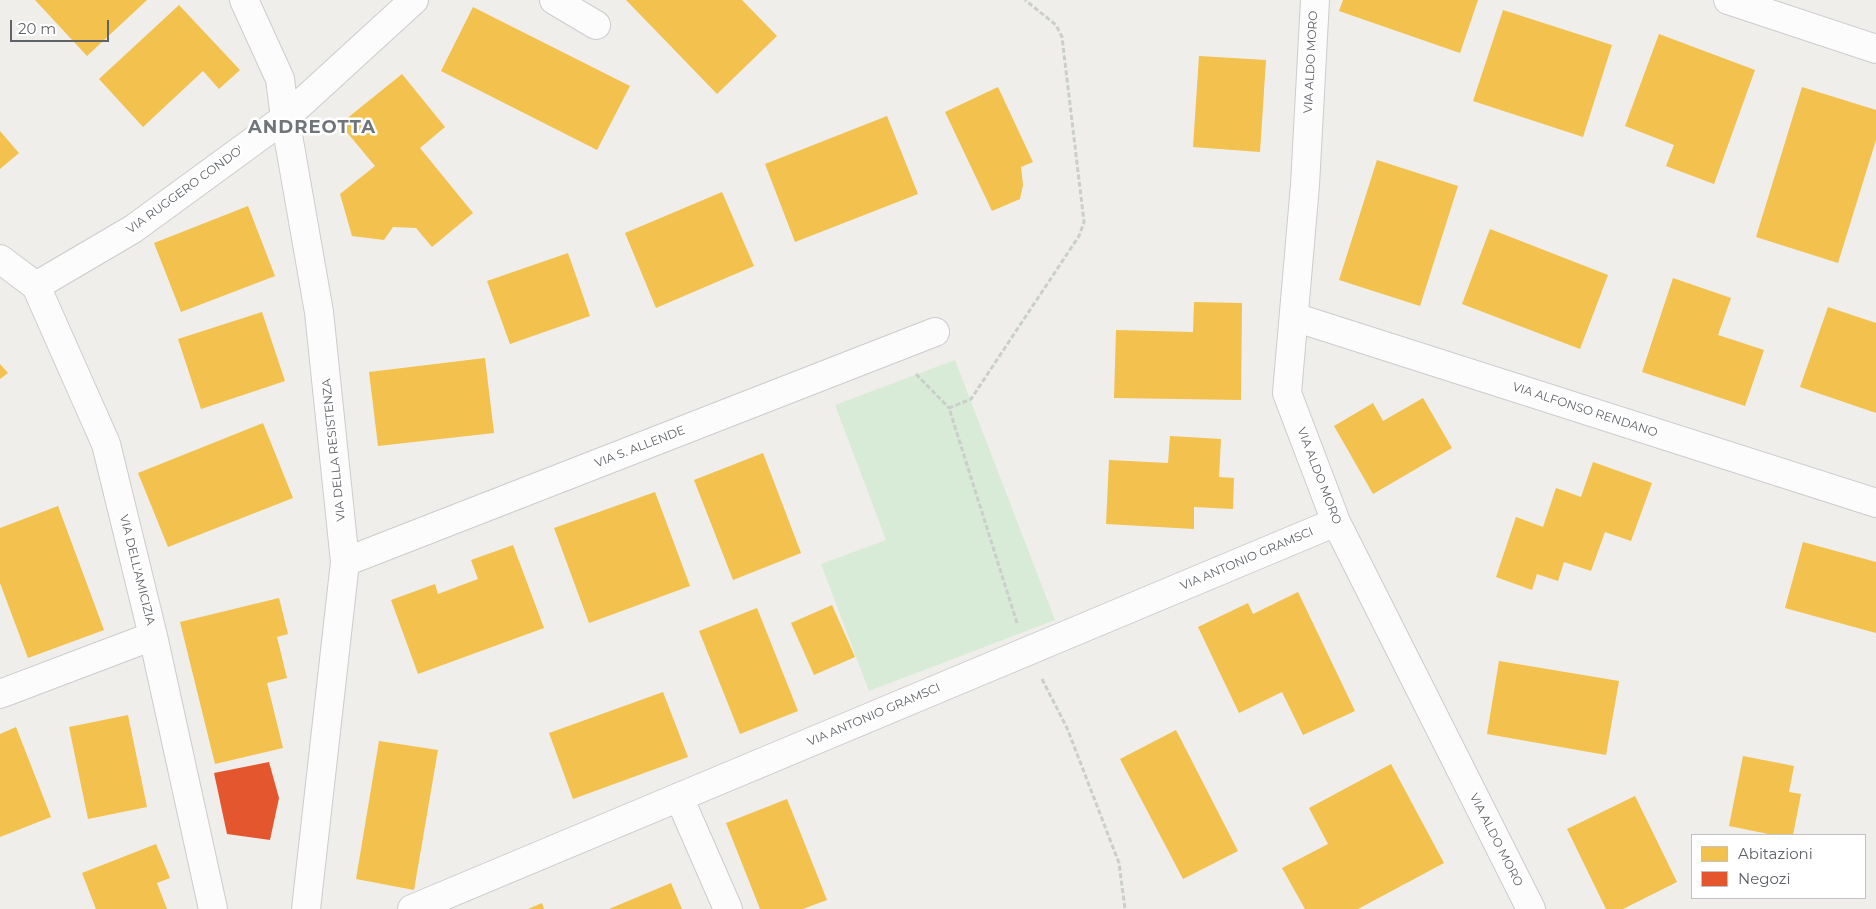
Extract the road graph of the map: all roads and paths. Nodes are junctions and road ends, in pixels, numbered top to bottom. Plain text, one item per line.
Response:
1 (244, 0) edge
2 (414, 0) edge
3 (554, 0) edge
4 (1025, 0) edge
5 (1315, 0) edge
6 (1728, 0) edge
7 (596, 25) dead end
8 (1876, 49) edge
9 (285, 118) junction
10 (0, 259) edge
11 (36, 286) junction
12 (1294, 317) junction
13 (935, 332) dead end
14 (916, 374) dead end
15 (949, 408) junction
16 (1876, 503) edge
17 (1336, 522) junction
18 (345, 562) junction
19 (153, 636) junction
20 (1029, 650) junction
21 (0, 694) edge
22 (678, 797) junction
23 (213, 909) edge
24 (306, 909) edge
25 (412, 909) edge
26 (728, 909) edge
27 (1125, 909) edge
28 (1531, 909) edge

1 - 9 street, VIA DELLA RESISTENZA
2 - 9 street, VIA RUGGERO CONDO'
3 - 7 street
4 - 15 path
5 - 12 street, VIA ALDO MORO
6 - 8 street
9 - 11 street, VIA RUGGERO CONDO'
9 - 18 street, VIA DELLA RESISTENZA
10 - 11 street, VIA DELL'AMICIZIA
11 - 19 street, VIA DELL'AMICIZIA
12 - 16 street, VIA ALFONSO RENDANO
12 - 17 street, VIA ALDO MORO
13 - 18 street, VIA S. ALLENDE
14 - 15 path
15 - 20 path
17 - 20 street, VIA ANTONIO GRAMSCI
17 - 28 street, VIA ALDO MORO
18 - 24 street, VIA DELLA RESISTENZA
19 - 21 street
19 - 23 street, VIA DELL'AMICIZIA
20 - 22 street, VIA ANTONIO GRAMSCI
20 - 27 path
22 - 25 street, VIA ANTONIO GRAMSCI
22 - 26 street

